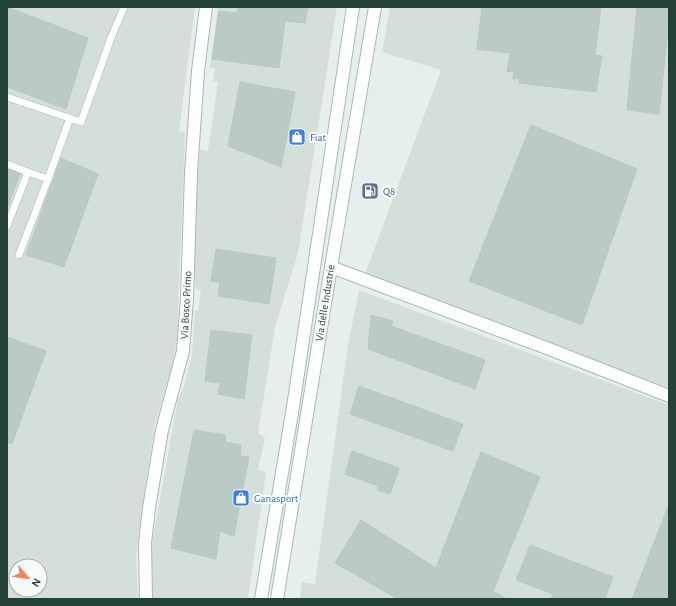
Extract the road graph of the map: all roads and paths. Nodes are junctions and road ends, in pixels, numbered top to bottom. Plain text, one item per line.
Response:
1 (124, 7) edge
2 (206, 7) edge
3 (353, 7) edge
4 (375, 7) edge
5 (7, 97) edge
6 (70, 118) junction
7 (7, 164) edge
8 (28, 172) junction
9 (48, 179) junction
10 (7, 226) edge
11 (19, 255) dead end
12 (331, 267) junction
13 (669, 396) edge
14 (146, 599) edge
15 (261, 599) edge
16 (277, 599) edge

1 - 6 lane
2 - 14 street, Via Bosco Primo
3 - 15 street, Via delle Industrie
4 - 12 street, Via delle Industrie
5 - 6 lane
6 - 9 lane
7 - 8 lane
8 - 9 lane
8 - 10 lane
9 - 11 lane
12 - 13 street
12 - 16 street, Via delle Industrie

